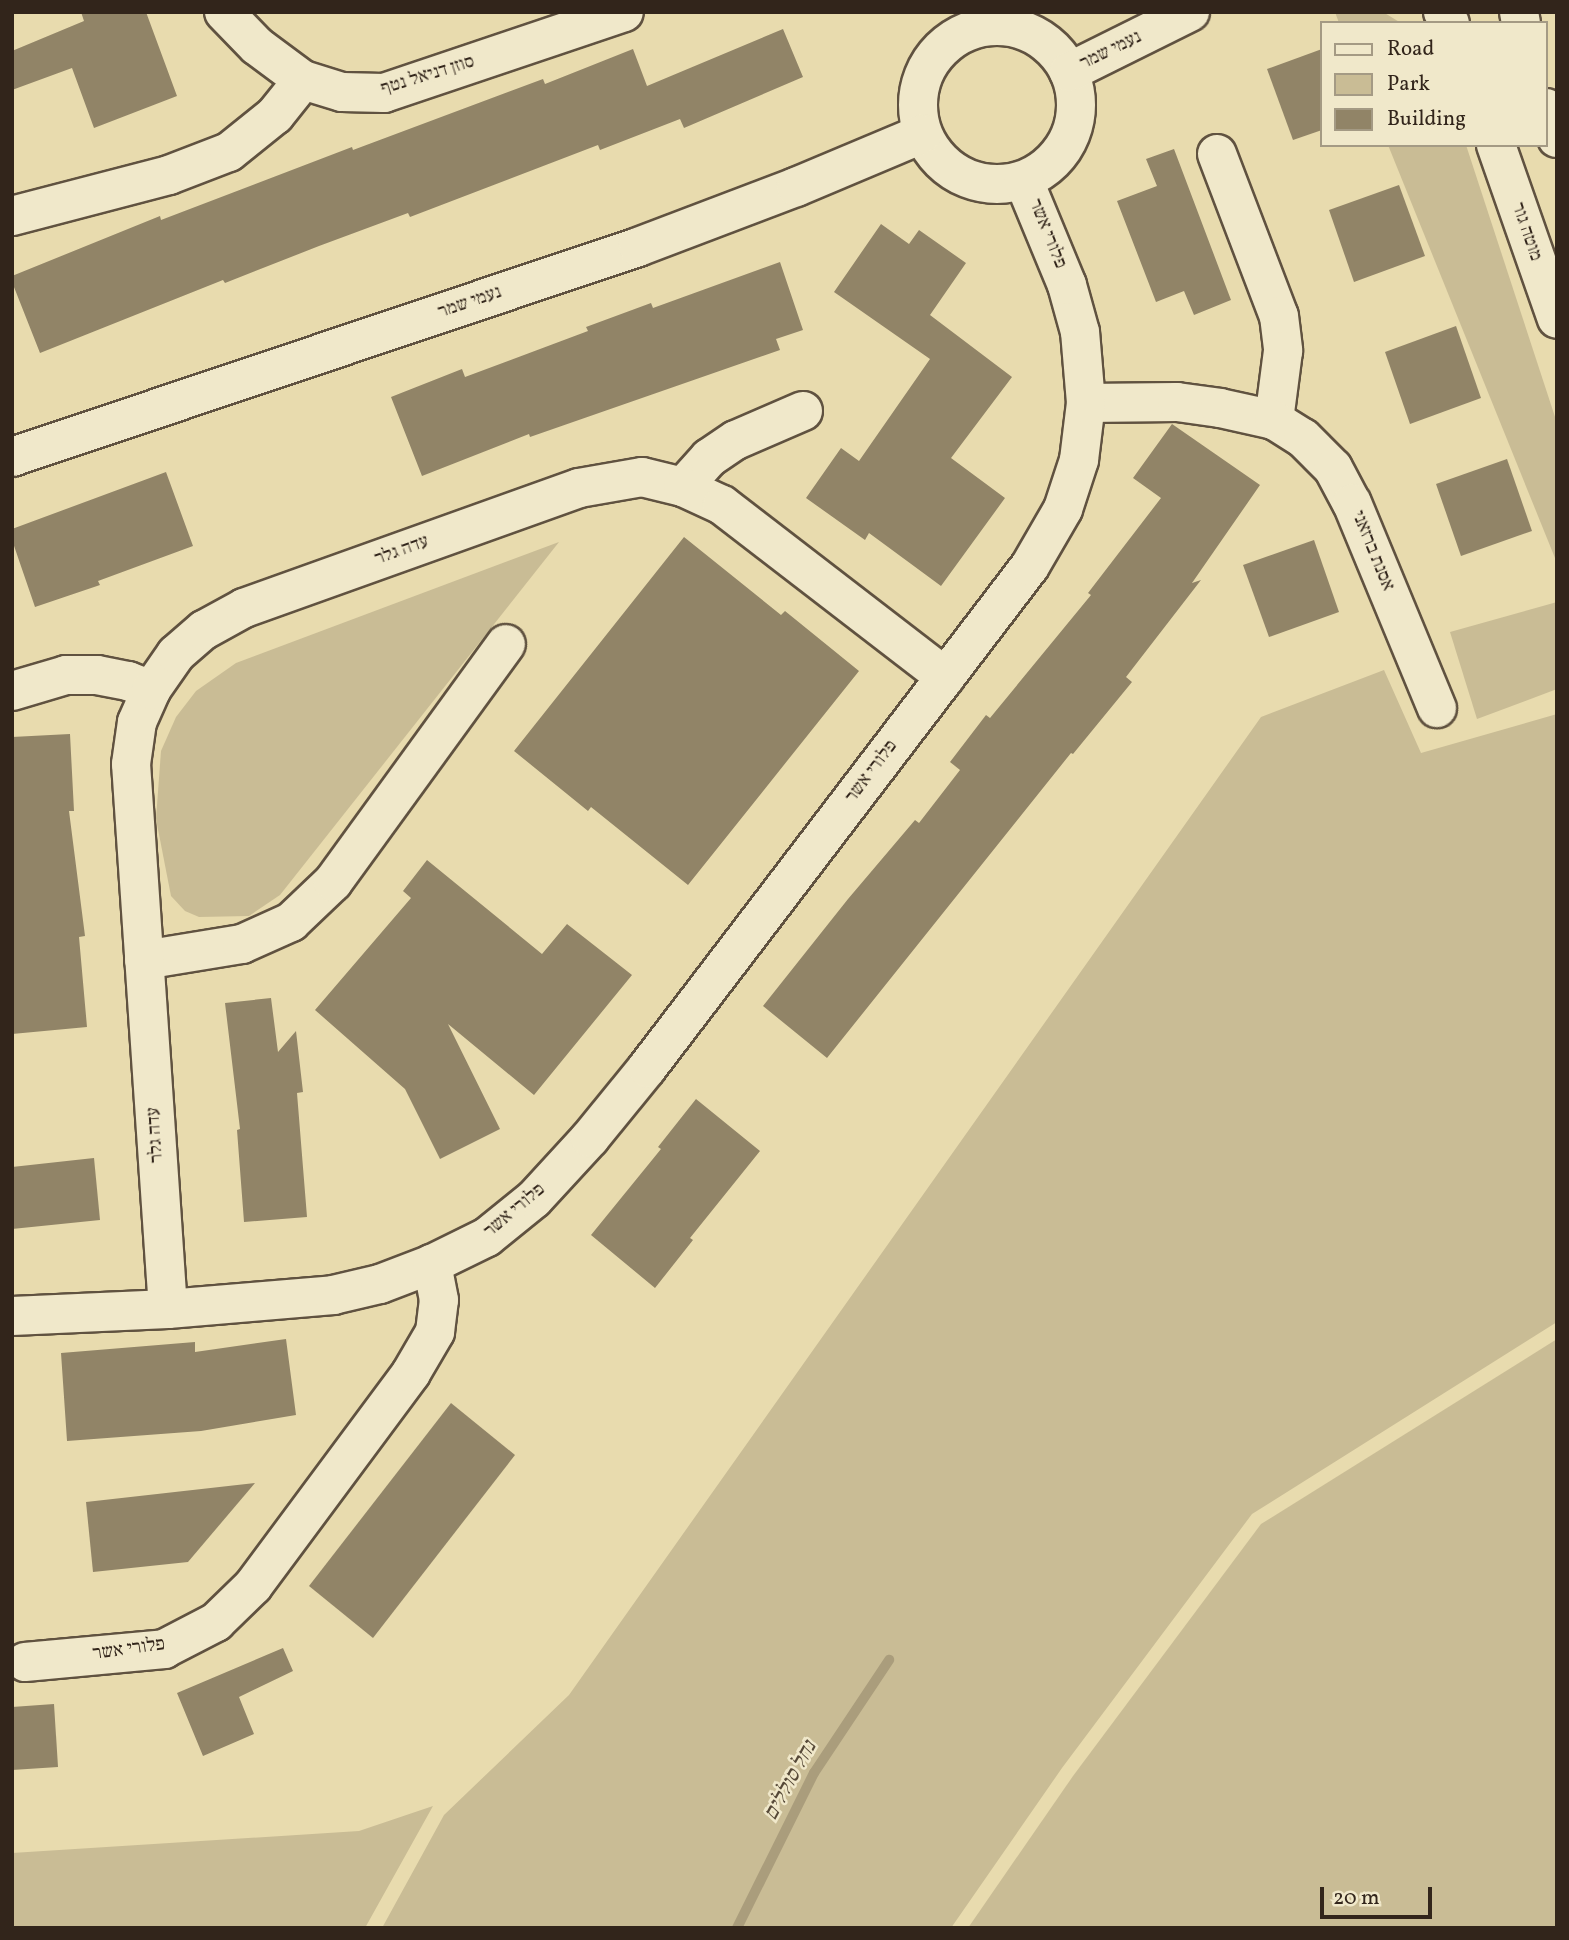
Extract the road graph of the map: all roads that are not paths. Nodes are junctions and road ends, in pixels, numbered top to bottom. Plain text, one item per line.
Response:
1 (224, 12) edge
2 (624, 12) edge
3 (1190, 12) edge
4 (965, 22) edge
5 (1069, 72) junction
6 (303, 80) junction
7 (1548, 113) edge
8 (922, 134) junction
9 (1557, 138) edge
10 (1497, 147) edge
11 (1217, 154) dead end
12 (1024, 181) junction
13 (12, 216) edge
14 (1557, 319) edge
15 (1086, 403) junction
16 (803, 411) dead end
17 (1274, 419) junction
18 (12, 457) edge
19 (683, 487) junction
20 (506, 644) dead end
21 (945, 677) junction
22 (151, 690) junction
23 (12, 691) edge
24 (1437, 708) dead end
25 (144, 960) junction
26 (432, 1264) junction
27 (168, 1309) junction
28 (12, 1316) edge
29 (25, 1662) dead end

1 - 6 street, סוזן דניאל נטף
2 - 6 street, סוזן דניאל נטף
3 - 5 street, נעמי שמר
4 - 5 street
4 - 8 street
5 - 12 street
6 - 13 street
7 - 9 street
8 - 12 street
8 - 18 street, נעמי שמר
10 - 14 street, מוטה גור
11 - 17 street
12 - 15 street, פלורי אשר
15 - 17 street, אסנת ברזאני
15 - 21 street, פלורי אשר
16 - 19 street
17 - 24 street, אסנת ברזאני
19 - 21 street, עדה גלר
19 - 22 street, עדה גלר
20 - 25 street
21 - 26 street, פלורי אשר
22 - 23 street
22 - 25 street, עדה גלר
25 - 27 street, עדה גלר
26 - 27 street, פלורי אשר
26 - 29 street, פלורי אשר
27 - 28 street, פלורי אשר

